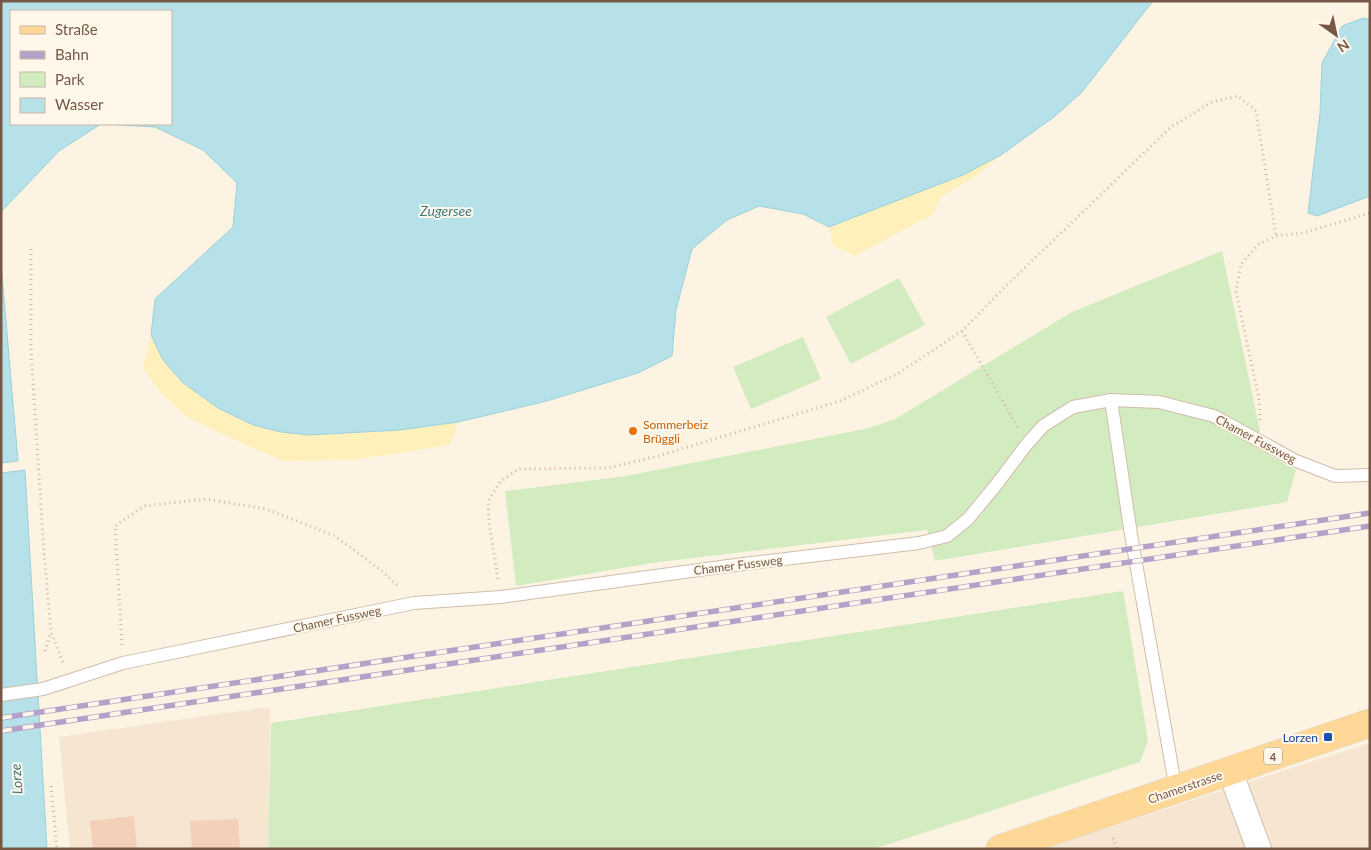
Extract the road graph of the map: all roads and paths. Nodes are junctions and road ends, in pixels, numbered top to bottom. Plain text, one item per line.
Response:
1 (1370, 213) edge
2 (1276, 236) junction
3 (31, 249) dead end
4 (962, 331) junction
5 (1111, 400) junction
6 (1258, 440) junction
7 (1027, 444) junction
8 (1370, 475) edge
9 (501, 597) junction
10 (414, 603) junction
11 (51, 632) junction
12 (45, 651) dead end
13 (123, 663) junction
14 (69, 681) junction
15 (1, 695) edge
16 (1370, 723) edge
17 (1230, 771) junction
18 (51, 786) dead end
19 (1176, 790) junction
20 (57, 849) edge
21 (1000, 849) edge
22 (1259, 849) edge

1 - 2 path
2 - 4 path
2 - 6 path
3 - 11 path
4 - 7 path
4 - 9 path
5 - 6 lane, Chamer Fussweg
5 - 7 lane, Chamer Fussweg
5 - 19 lane
6 - 8 lane, Chamer Fussweg
7 - 9 lane, Chamer Fussweg
9 - 10 lane, Chamer Fussweg
10 - 13 lane, Chamer Fussweg
10 - 13 path
11 - 12 path
11 - 14 path
13 - 14 lane, Chamer Fussweg
14 - 15 lane, Chamer Fussweg
16 - 17 main road, Chamerstrasse / 4
17 - 19 main road, Chamerstrasse / 4
17 - 22 street
18 - 20 path
19 - 21 main road, Chamerstrasse / 4

